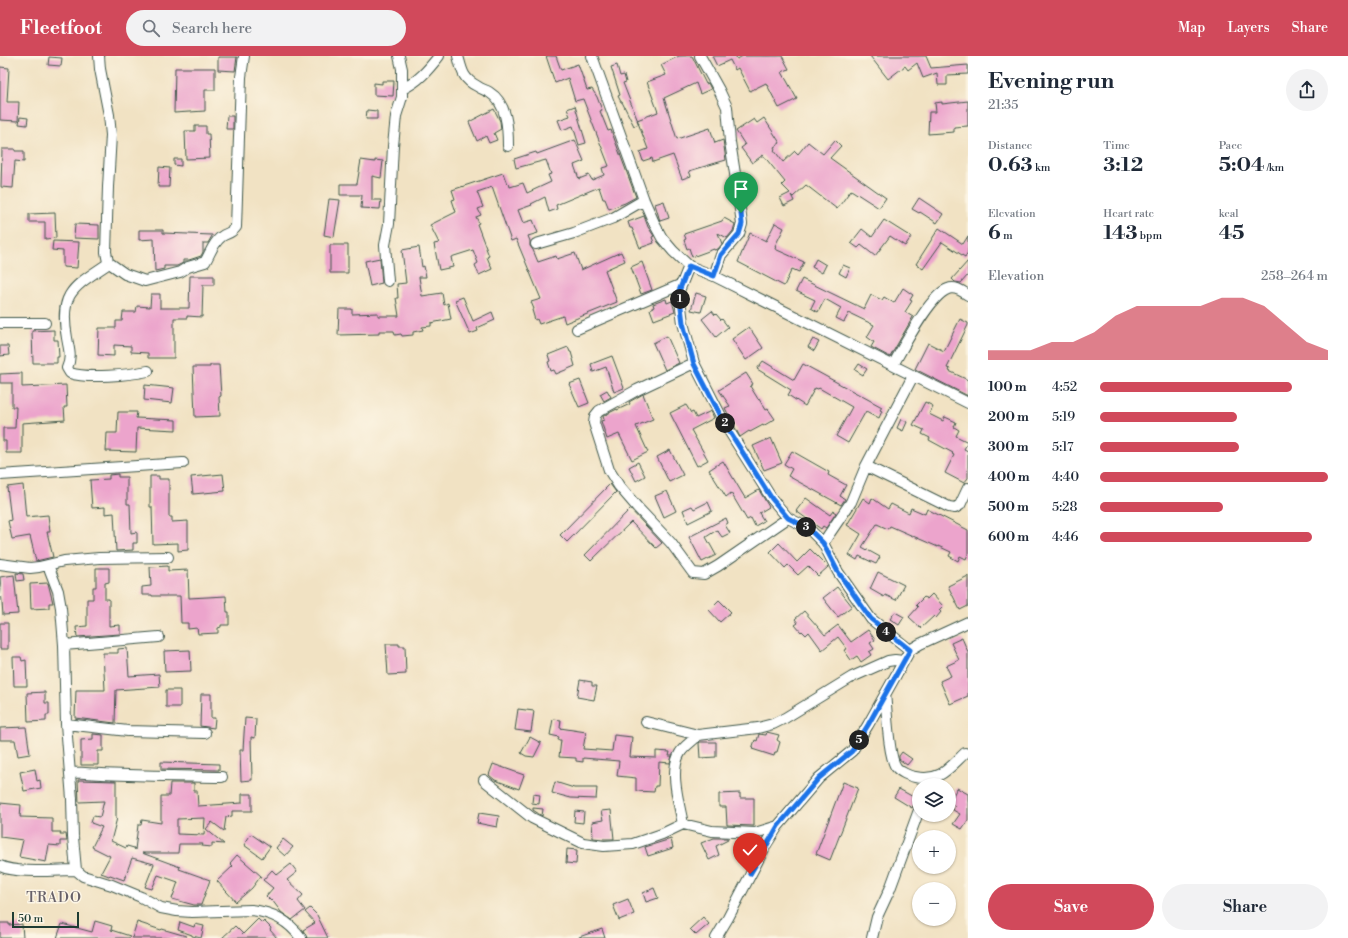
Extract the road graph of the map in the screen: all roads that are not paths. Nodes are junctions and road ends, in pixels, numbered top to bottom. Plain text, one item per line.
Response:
1 (99, 56) edge
2 (244, 56) edge
3 (399, 56) edge
4 (439, 56) edge
5 (458, 56) edge
6 (592, 56) edge
7 (700, 56) edge
8 (402, 89) junction
9 (508, 146) dead end
10 (644, 200) junction
11 (536, 244) dead end
12 (108, 262) junction
13 (689, 266) junction
14 (714, 276) junction
15 (388, 281) dead end
16 (682, 284) junction
17 (968, 295) edge
18 (0, 323) edge
19 (45, 323) dead end
20 (577, 329) dead end
21 (694, 364) junction
22 (893, 365) junction
23 (148, 371) dead end
24 (913, 376) junction
25 (968, 403) edge
26 (183, 463) dead end
27 (866, 466) junction
28 (0, 475) edge
29 (968, 488) edge
30 (788, 518) junction
31 (823, 543) junction
32 (168, 557) dead end
33 (0, 564) edge
34 (48, 565) junction
35 (968, 622) edge
36 (159, 637) dead end
37 (64, 645) junction
38 (910, 650) junction
39 (904, 661) junction
40 (885, 694) junction
41 (646, 722) dead end
42 (66, 724) junction
43 (205, 733) dead end
44 (698, 736) junction
45 (964, 753) dead end
46 (70, 772) junction
47 (222, 777) dead end
48 (919, 778) edge
49 (938, 778) edge
50 (484, 780) dead end
51 (915, 822) edge
52 (683, 824) junction
53 (778, 826) junction
54 (0, 866) edge
55 (76, 870) junction
56 (301, 938) edge
57 (716, 938) edge
58 (872, 938) edge

1 - 12 street
2 - 12 street
3 - 8 street
4 - 8 street
5 - 9 street
6 - 10 street
7 - 14 street
8 - 15 street
10 - 11 street
10 - 13 street
12 - 23 street
13 - 14 street
13 - 16 street
14 - 22 street
16 - 20 street
16 - 21 street
17 - 22 street
18 - 19 street
21 - 30 street
21 - 30 street
22 - 24 street
24 - 25 street
24 - 27 street
26 - 28 street
27 - 29 street
27 - 31 street
30 - 31 street
31 - 38 street
32 - 34 street
33 - 34 street
34 - 37 street
35 - 38 street
36 - 37 street
37 - 42 street
38 - 39 street
39 - 40 street
39 - 44 street
40 - 48 street
40 - 53 street
41 - 44 street
42 - 43 street
42 - 46 street
44 - 52 street
45 - 49 street
46 - 47 street
46 - 55 street
50 - 52 street
51 - 58 street
52 - 53 street
53 - 57 street
54 - 55 street
55 - 56 street

